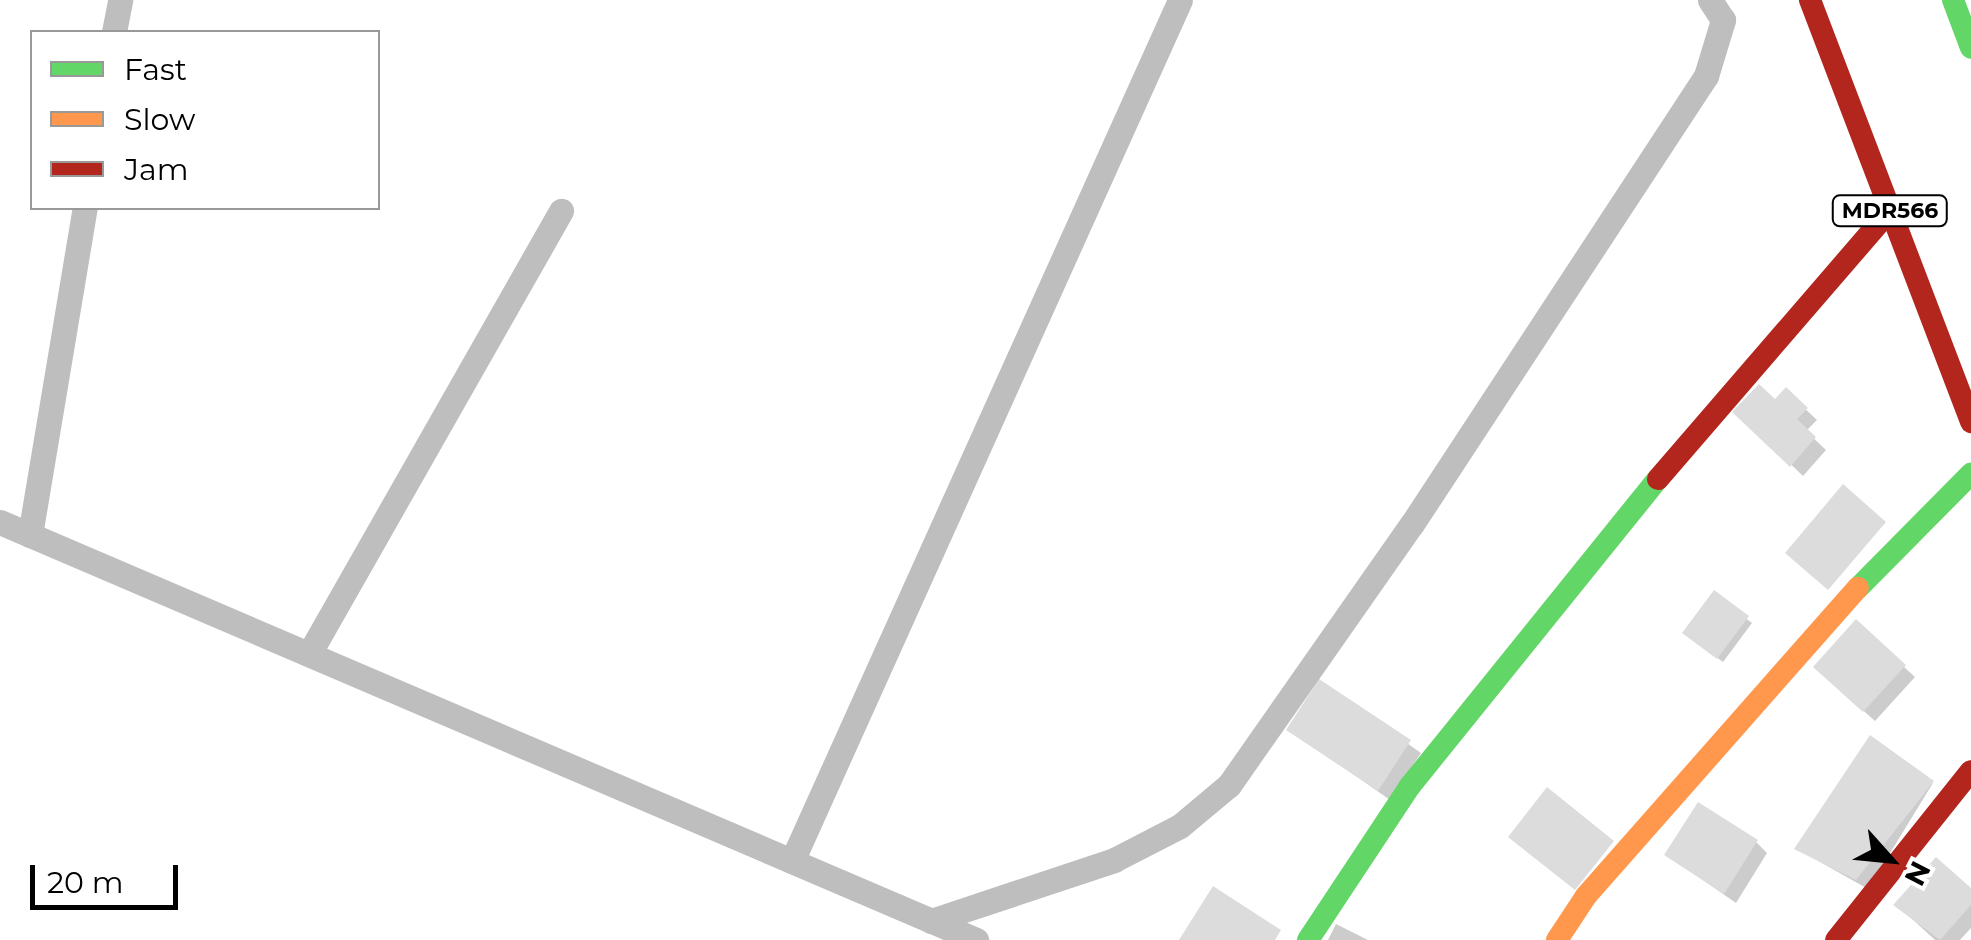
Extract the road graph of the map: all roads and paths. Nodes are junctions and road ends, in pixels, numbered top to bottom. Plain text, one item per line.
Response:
1 (120, 0) edge
2 (1180, 0) edge
3 (1710, 0) edge
4 (1810, 0) edge
5 (1953, 0) edge
6 (114, 30) edge
7 (1971, 48) edge
8 (85, 210) edge
9 (1890, 210) junction
10 (561, 211) dead end
11 (1971, 422) edge
12 (1971, 474) edge
13 (0, 522) edge
14 (30, 535) junction
15 (309, 654) junction
16 (1971, 771) edge
17 (792, 861) junction
18 (931, 920) junction
19 (976, 940) edge
20 (1308, 940) edge
21 (1557, 940) edge
22 (1836, 940) edge

1 - 6 lane
2 - 17 lane
3 - 18 lane
4 - 9 street, MDR566
5 - 7 street
8 - 14 lane
9 - 11 street, MDR566
9 - 20 street
10 - 15 lane
12 - 21 street
13 - 14 lane
14 - 15 lane
15 - 17 lane
16 - 22 street
17 - 18 lane
18 - 19 lane

